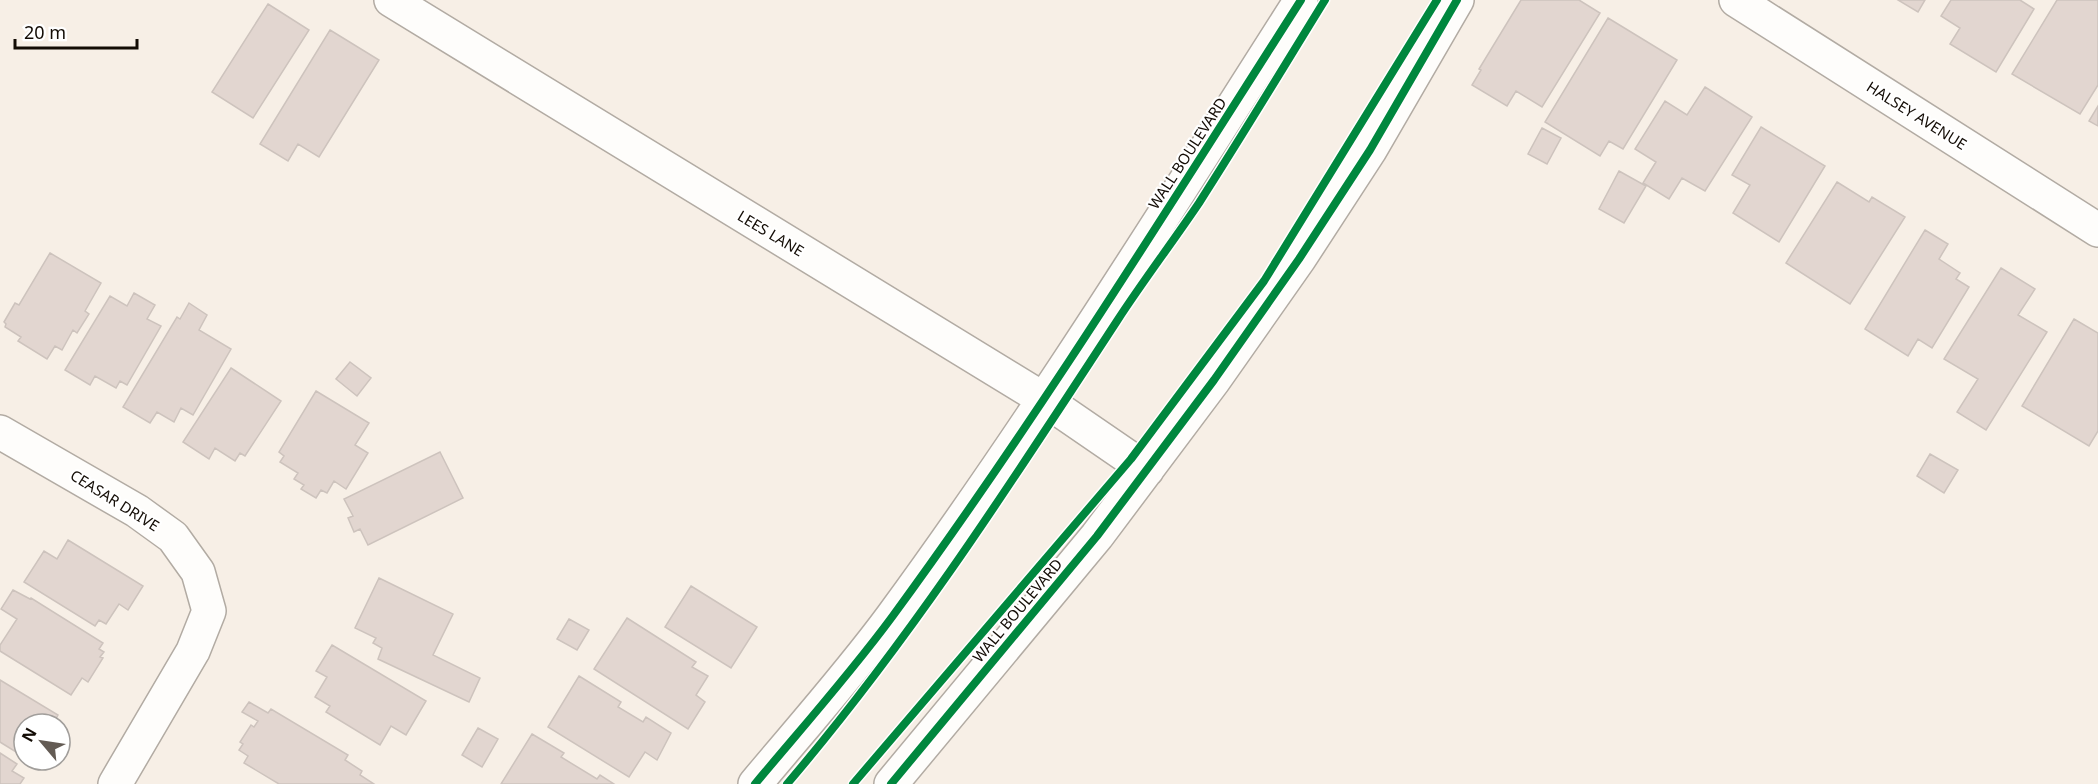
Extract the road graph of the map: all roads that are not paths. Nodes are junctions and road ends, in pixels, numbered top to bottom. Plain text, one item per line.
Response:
1 (391, 0) edge
2 (1301, 0) edge
3 (1457, 0) edge
4 (1736, 0) edge
5 (2098, 230) edge
6 (1045, 400) junction
7 (0, 432) edge
8 (1147, 471) junction
9 (906, 779) edge
10 (115, 784) edge
11 (755, 784) edge

1 - 6 street, LEES LANE
2 - 6 street, WALL BOULEVARD
3 - 8 street, WALL BOULEVARD
4 - 5 street, HALSEY AVENUE
6 - 8 street, LEES LANE
6 - 11 street, WALL BOULEVARD
7 - 10 street, CEASAR DRIVE
8 - 9 street, WALL BOULEVARD

